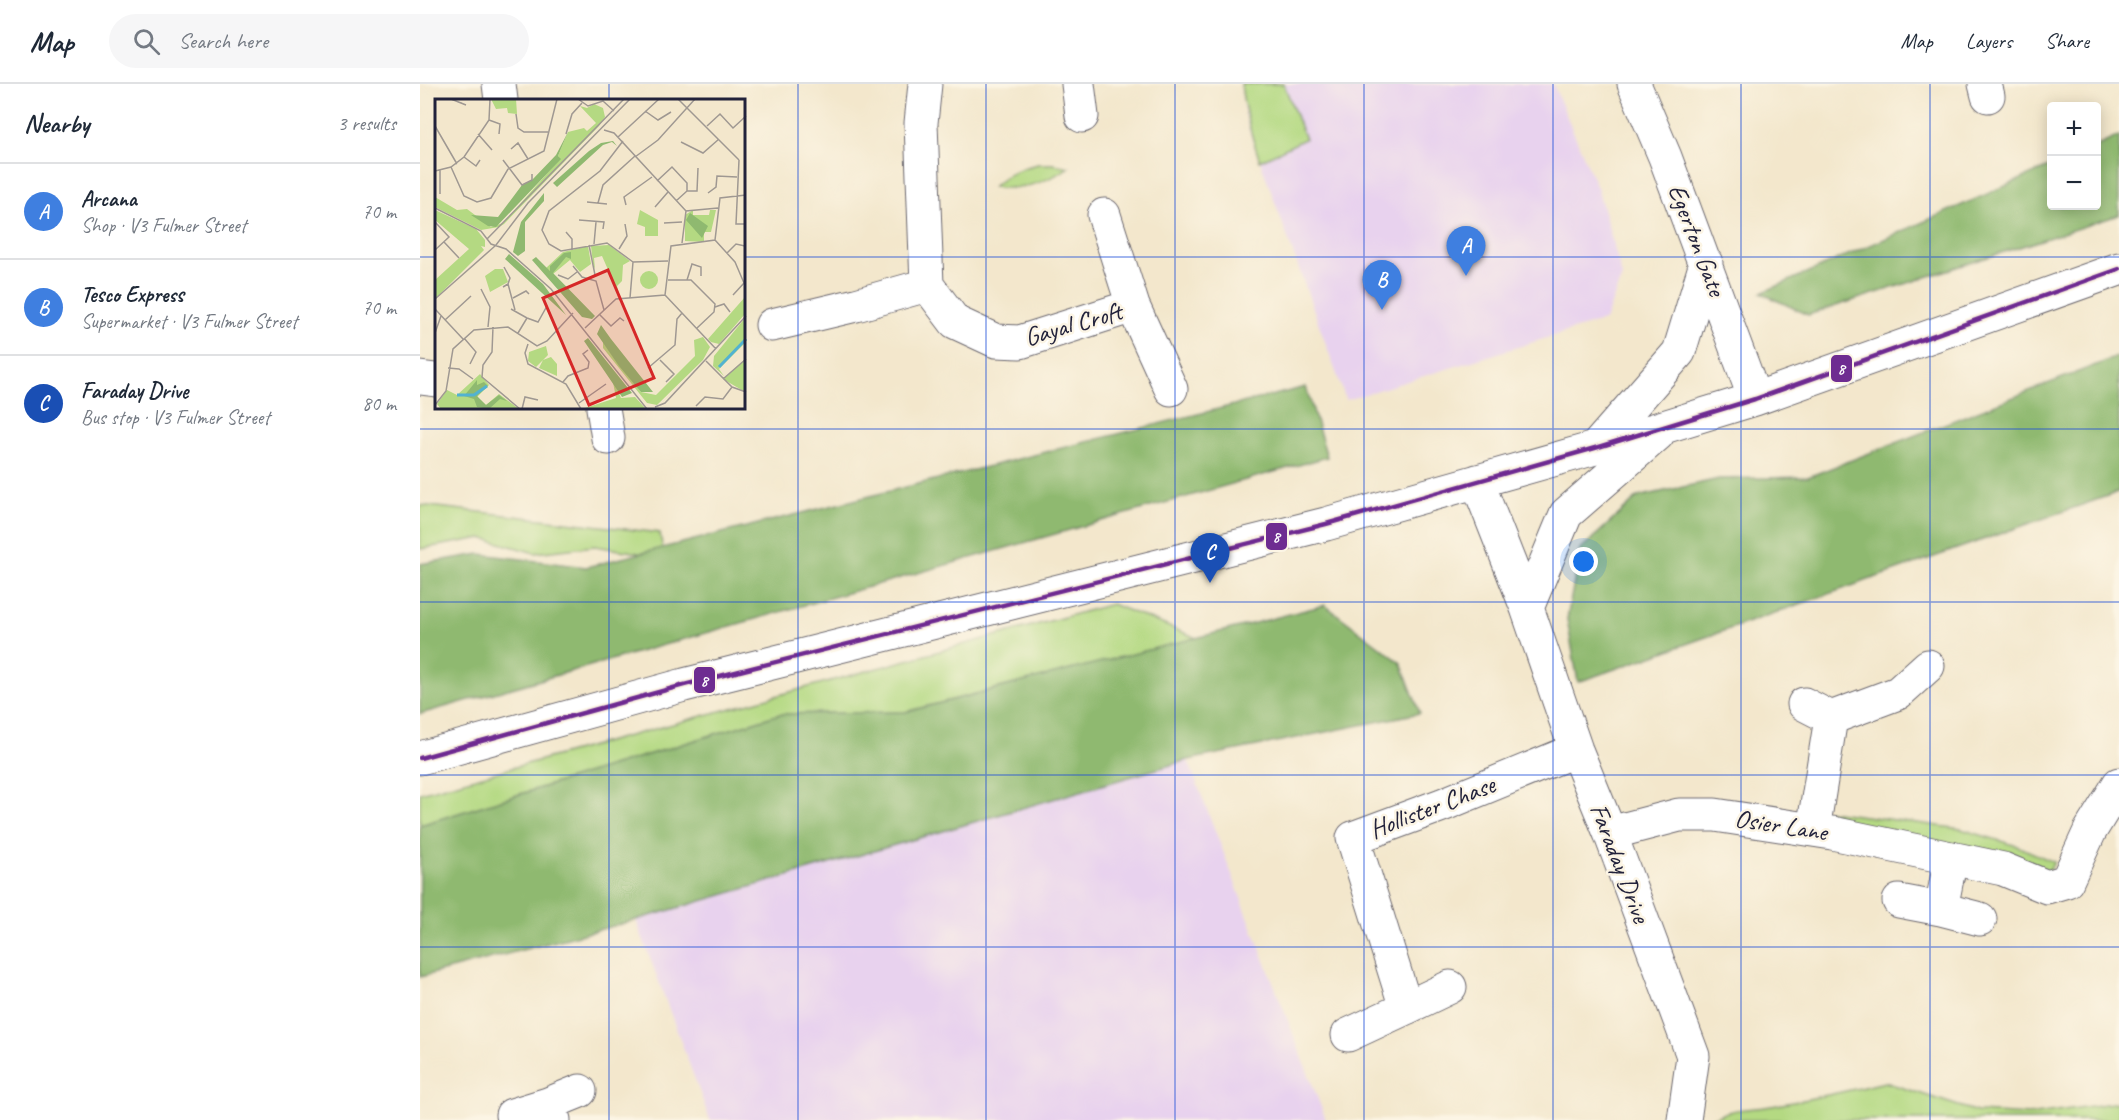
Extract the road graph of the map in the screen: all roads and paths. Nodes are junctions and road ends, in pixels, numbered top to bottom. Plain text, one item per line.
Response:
1 (499, 84) edge
2 (925, 84) edge
3 (1634, 84) edge
4 (501, 99) edge
5 (1104, 215) dead end
6 (1706, 264) junction
7 (2119, 269) edge
8 (927, 285) junction
9 (1133, 306) junction
10 (772, 325) dead end
11 (420, 378) edge
12 (435, 380) edge
13 (1171, 388) dead end
14 (1755, 399) junction
15 (1666, 427) junction
16 (1595, 448) junction
17 (1465, 485) junction
18 (1527, 608) junction
19 (1928, 666) dead end
20 (1576, 750) junction
21 (420, 758) edge
22 (2119, 784) edge
23 (1813, 830) junction
24 (1610, 833) junction
25 (1951, 858) junction
26 (1899, 901) dead end
27 (1941, 909) junction
28 (1980, 919) dead end
29 (1450, 987) dead end
30 (1406, 1008) junction
31 (1348, 1035) dead end
32 (580, 1092) dead end
33 (551, 1112) edge
34 (512, 1115) dead end
35 (1684, 1120) edge

1 - 4 street
2 - 8 street
3 - 6 street, Egerton Gate
5 - 9 street, Gayal Croft
6 - 14 street, Egerton Gate
6 - 16 street
7 - 14 street
8 - 9 street, Gayal Croft
8 - 10 street
9 - 13 street, Gayal Croft
11 - 12 street
14 - 15 street
15 - 16 street
15 - 18 street
16 - 17 street
17 - 18 street, Faraday Drive
17 - 21 street
18 - 20 street, Faraday Drive
19 - 23 street
20 - 24 street, Faraday Drive
20 - 30 street, Hollister Chase
22 - 25 street, Osier Lane
23 - 24 street, Osier Lane
23 - 25 street, Osier Lane
24 - 35 street, Faraday Drive
25 - 27 street
26 - 27 street
27 - 28 street
29 - 30 street
30 - 31 street
32 - 33 street
33 - 34 street

